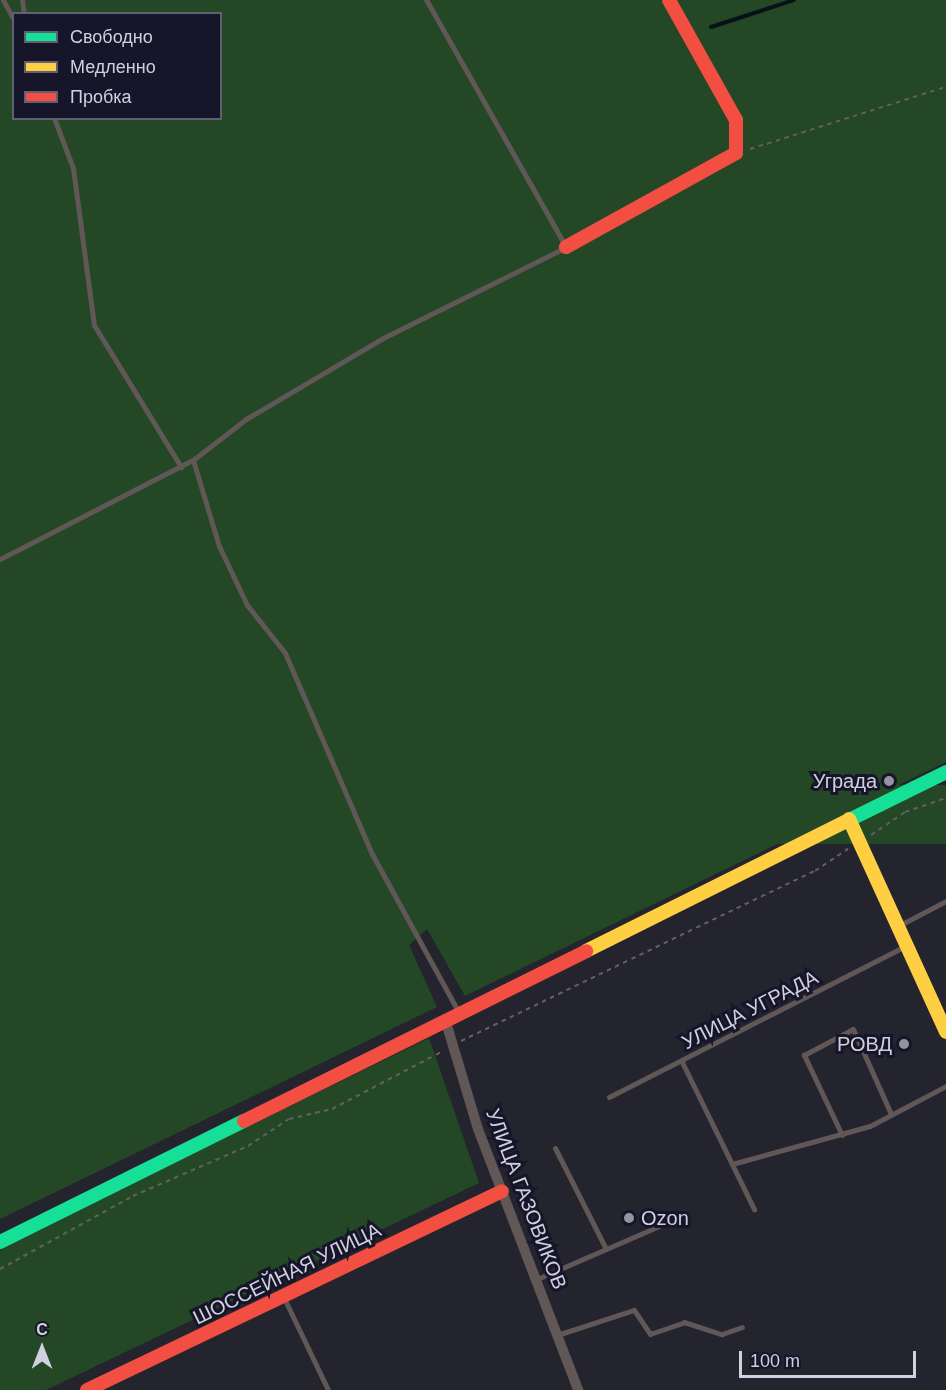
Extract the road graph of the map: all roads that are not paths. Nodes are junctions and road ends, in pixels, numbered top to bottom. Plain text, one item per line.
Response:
1 (3, 0) edge
2 (426, 0) edge
3 (669, 0) edge
4 (12, 16) edge
5 (55, 120) edge
6 (566, 247) junction
7 (193, 460) junction
8 (180, 468) junction
9 (0, 559) edge
10 (946, 772) edge
11 (849, 819) junction
12 (946, 901) edge
13 (896, 928) junction
14 (904, 947) junction
15 (459, 1012) junction
16 (445, 1019) junction
17 (946, 1032) edge
18 (682, 1062) junction
19 (946, 1086) edge
20 (609, 1098) dead end
21 (891, 1114) junction
22 (842, 1135) junction
23 (555, 1148) dead end
24 (732, 1164) junction
25 (502, 1191) junction
26 (754, 1209) dead end
27 (661, 1225) dead end
28 (0, 1242) edge
29 (606, 1249) junction
30 (537, 1279) junction
31 (284, 1298) junction
32 (742, 1327) dead end
33 (557, 1335) junction
34 (87, 1390) edge
35 (328, 1390) edge
36 (578, 1390) edge

1 - 4 lane
2 - 6 lane
3 - 6 main road
5 - 8 lane
6 - 7 lane
7 - 8 lane
7 - 15 lane
8 - 9 lane
10 - 11 main road
11 - 13 main road
11 - 15 main road
12 - 13 lane
13 - 14 main road
14 - 17 main road
14 - 18 lane, УЛИЦА УГРАДА
15 - 16 main road
16 - 25 street, УЛИЦА ГАЗОВИКОВ
16 - 28 main road
18 - 20 lane, УЛИЦА УГРАДА
18 - 24 lane
19 - 21 lane
21 - 22 lane
21 - 22 lane
22 - 24 lane
23 - 29 lane
24 - 26 lane
25 - 30 street, УЛИЦА ГАЗОВИКОВ
25 - 31 main road, ШОССЕЙНАЯ УЛИЦА
27 - 29 lane
29 - 30 lane
30 - 33 street, УЛИЦА ГАЗОВИКОВ
31 - 34 main road, ШОССЕЙНАЯ УЛИЦА
31 - 35 lane
32 - 33 lane
33 - 36 street, УЛИЦА ГАЗОВИКОВ

